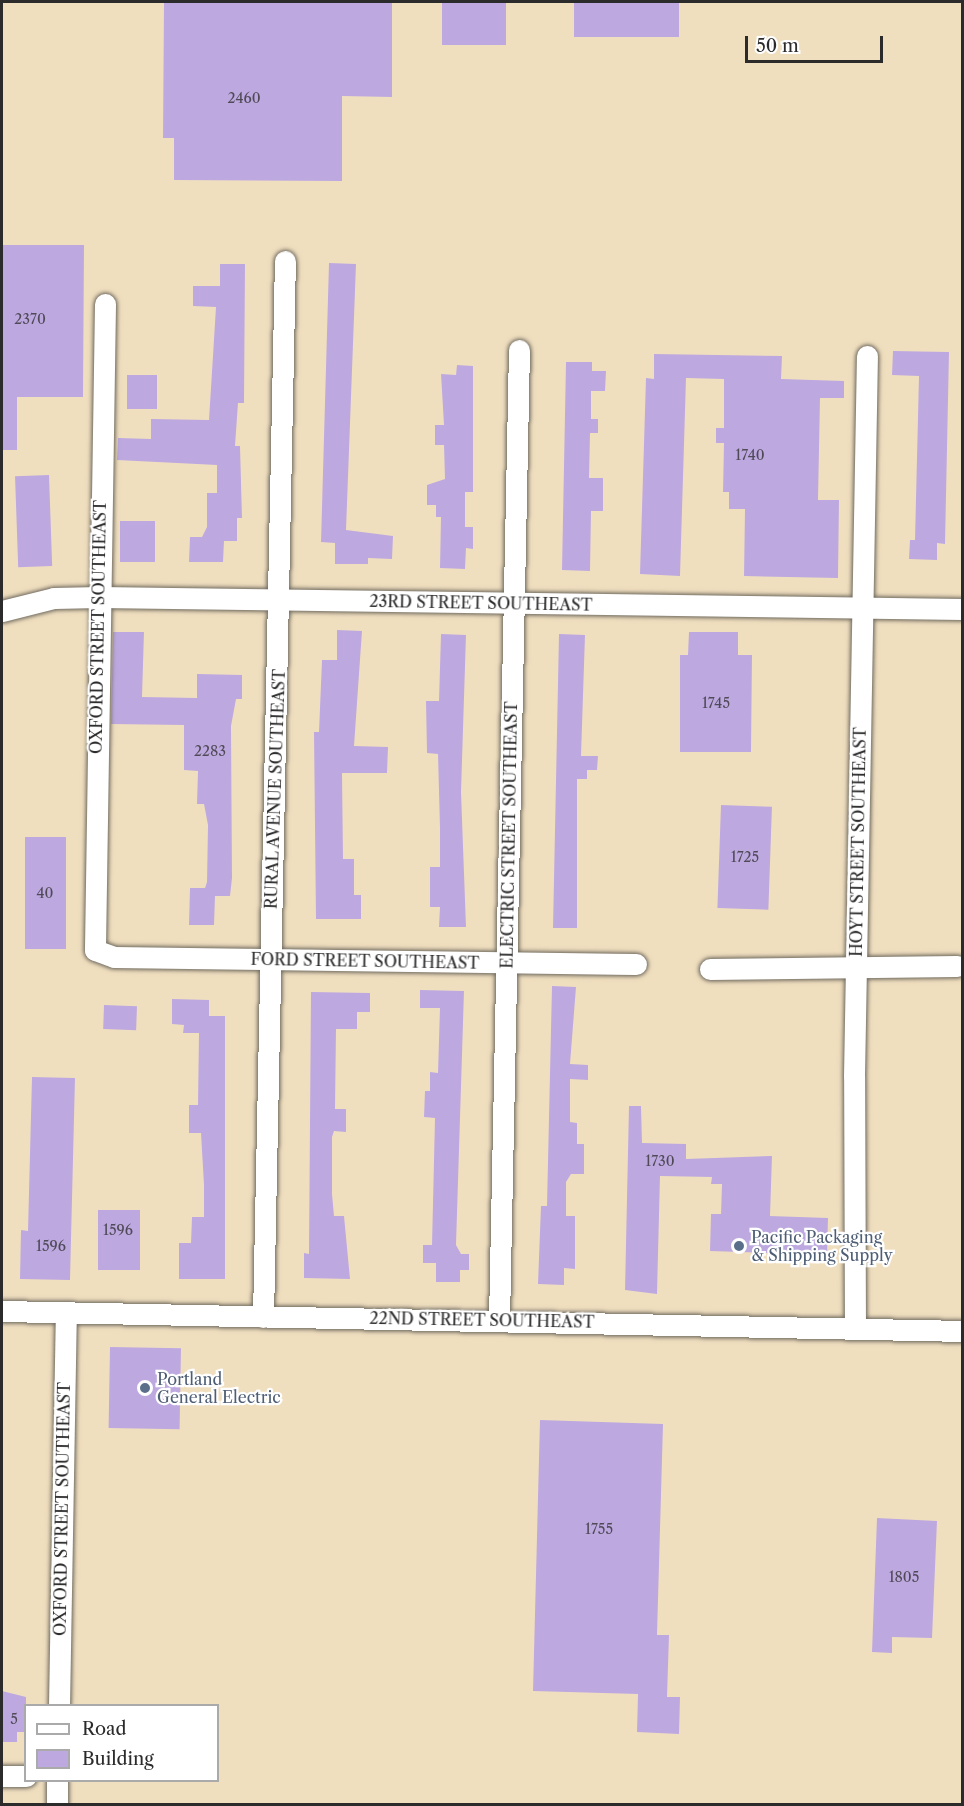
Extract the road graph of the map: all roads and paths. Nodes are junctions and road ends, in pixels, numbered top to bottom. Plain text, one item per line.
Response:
1 (285, 261) dead end
2 (105, 304) dead end
3 (519, 350) dead end
4 (867, 356) dead end
5 (99, 597) junction
6 (280, 600) junction
7 (514, 603) junction
8 (860, 607) junction
9 (963, 609) edge
10 (2, 611) edge
11 (95, 950) joint
12 (270, 960) junction
13 (507, 963) junction
14 (636, 964) dead end
15 (857, 966) junction
16 (957, 966) dead end
17 (710, 969) dead end
18 (2, 1311) edge
19 (66, 1312) junction
20 (263, 1317) junction
21 (499, 1320) junction
22 (855, 1329) junction
23 (963, 1331) edge
24 (59, 1704) edge
25 (2, 1776) edge
26 (24, 1776) edge
27 (57, 1782) edge
28 (57, 1804) edge

1 - 6 street, RURAL AVENUE SOUTHEAST
2 - 5 street, OXFORD STREET SOUTHEAST
3 - 7 street, ELECTRIC STREET SOUTHEAST
4 - 8 street, HOYT STREET SOUTHEAST
5 - 6 street, 23RD STREET SOUTHEAST
5 - 10 street, 23RD STREET SOUTHEAST
5 - 11 street, OXFORD STREET SOUTHEAST
6 - 7 street, 23RD STREET SOUTHEAST
6 - 12 street, RURAL AVENUE SOUTHEAST
7 - 8 street, 23RD STREET SOUTHEAST
7 - 13 street, ELECTRIC STREET SOUTHEAST
8 - 9 street, 23RD STREET SOUTHEAST
8 - 15 street, HOYT STREET SOUTHEAST
11 - 12 street, FORD STREET SOUTHEAST
12 - 13 street, FORD STREET SOUTHEAST
12 - 20 street, RURAL AVENUE SOUTHEAST
13 - 14 street, FORD STREET SOUTHEAST
13 - 21 street, ELECTRIC STREET SOUTHEAST
15 - 16 street
15 - 17 street
15 - 22 street, HOYT STREET SOUTHEAST
18 - 19 street, 22ND STREET SOUTHEAST
19 - 20 street, 22ND STREET SOUTHEAST
19 - 24 street, OXFORD STREET SOUTHEAST
20 - 21 street, 22ND STREET SOUTHEAST
21 - 22 street, 22ND STREET SOUTHEAST
22 - 23 street, 22ND STREET SOUTHEAST
25 - 26 street
27 - 28 street

